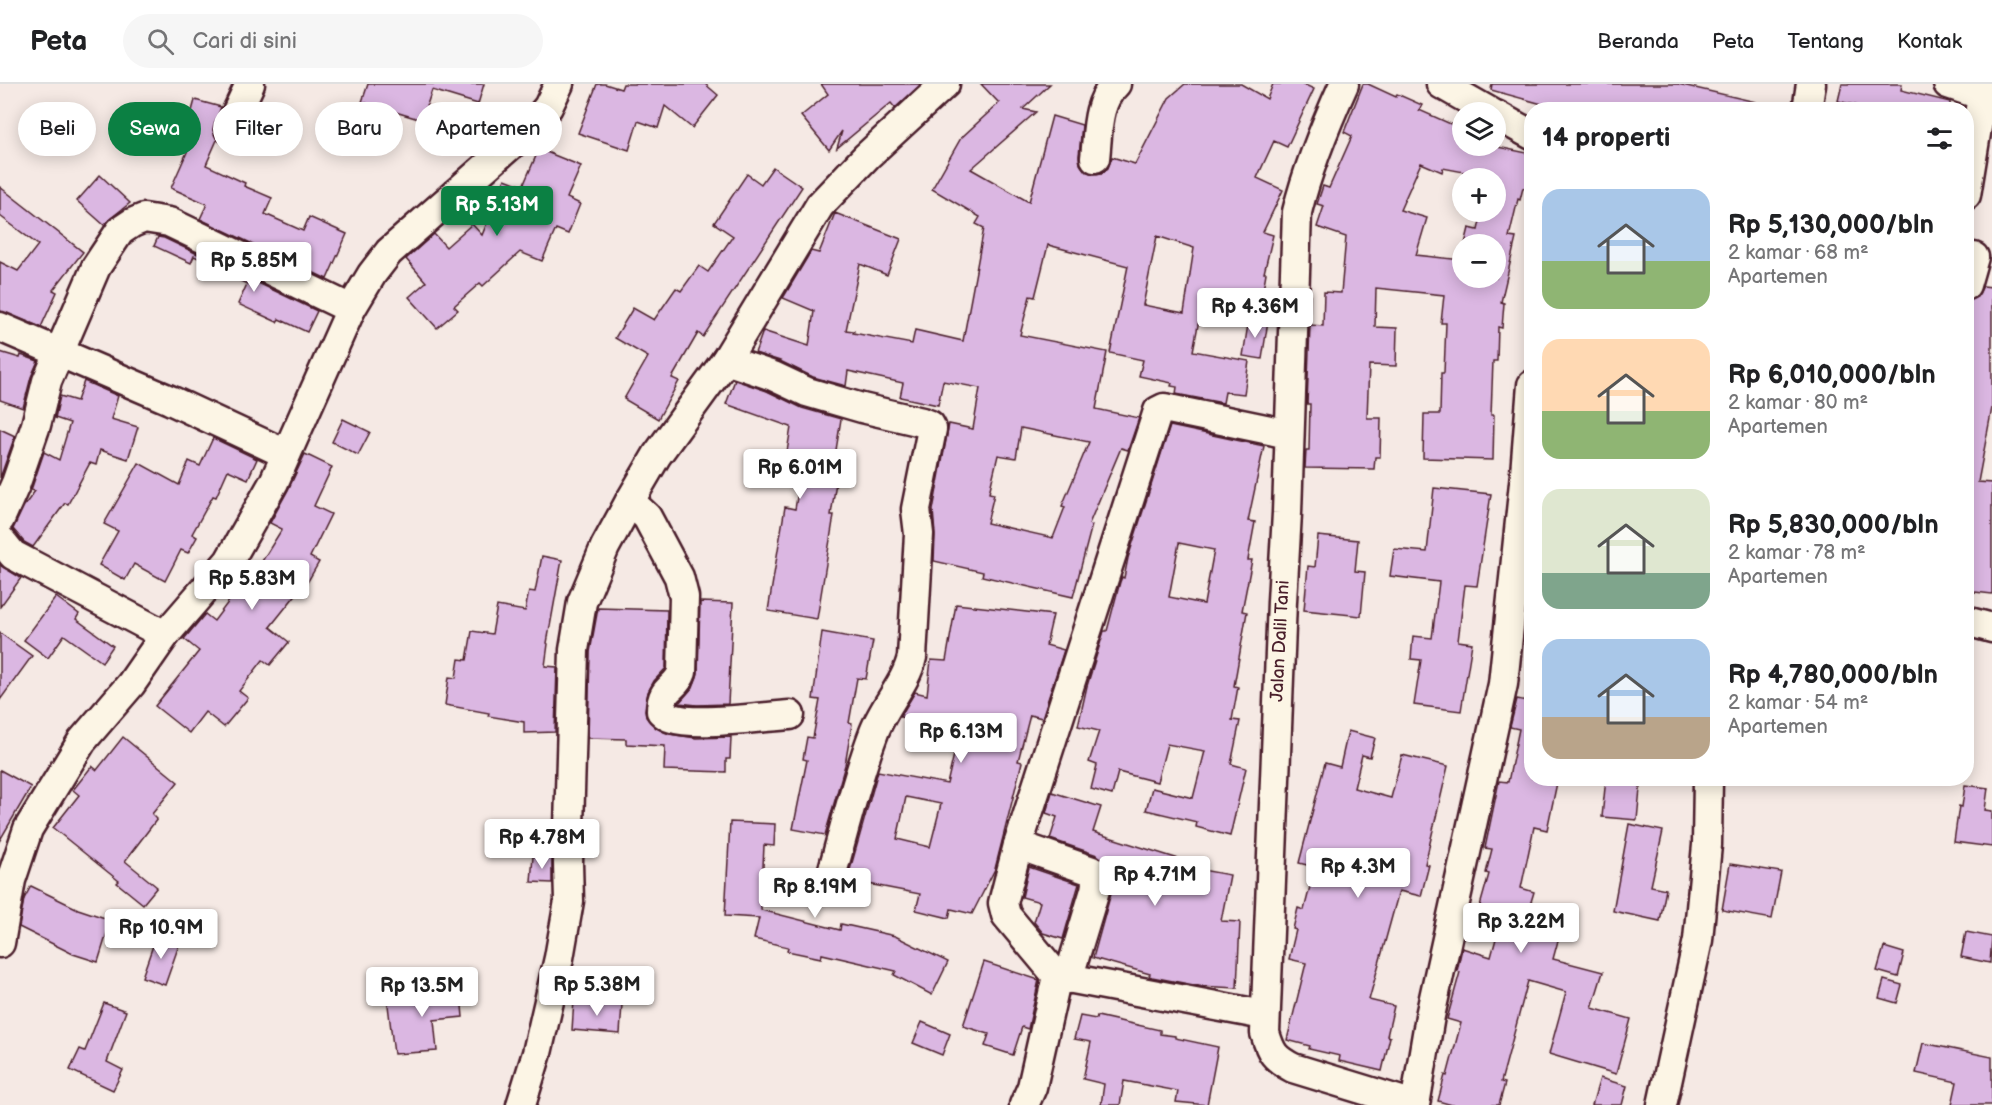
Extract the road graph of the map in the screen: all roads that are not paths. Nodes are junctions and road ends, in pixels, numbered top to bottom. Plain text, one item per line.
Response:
1 (250, 84) edge
2 (559, 84) edge
3 (945, 84) edge
4 (1116, 84) edge
5 (1344, 84) edge
6 (1441, 84) edge
7 (1811, 84) edge
8 (1948, 84) edge
9 (1986, 93) edge
10 (242, 102) edge
11 (1472, 102) edge
12 (1808, 102) edge
13 (1506, 121) edge
14 (1524, 131) edge
15 (1974, 154) edge
16 (1095, 158) dead end
17 (351, 309) junction
18 (0, 327) edge
19 (60, 352) junction
20 (726, 360) junction
21 (1289, 434) junction
22 (286, 453) junction
23 (630, 501) junction
24 (1, 512) edge
25 (1524, 523) edge
26 (0, 539) edge
27 (1974, 623) edge
28 (1992, 628) edge
29 (165, 635) junction
30 (790, 715) dead end
31 (1708, 786) edge
32 (1018, 845) junction
33 (832, 873) dead end
34 (0, 943) edge
35 (1063, 978) junction
36 (1264, 1015) junction
37 (1330, 1094) edge
38 (521, 1105) edge
39 (1024, 1105) edge
40 (1414, 1105) edge
41 (1662, 1105) edge

1 - 10 street
2 - 17 street
3 - 20 street
4 - 16 street
5 - 21 street, Jalan Dalil Tani
6 - 11 street
7 - 12 street
8 - 9 street
9 - 15 street
13 - 14 street
17 - 19 street
17 - 22 street
18 - 19 street
19 - 22 street
19 - 24 street
20 - 23 street
20 - 33 street
21 - 32 street
21 - 36 street, Jalan Dalil Tani
22 - 29 street
23 - 30 street
23 - 38 street
25 - 40 street
26 - 29 street
27 - 28 street
29 - 34 street
31 - 41 street
32 - 35 street
32 - 35 street
35 - 36 street
35 - 39 street
36 - 37 street, Jalan Dalil Tani
37 - 40 street, Jalan Dalil Tani

